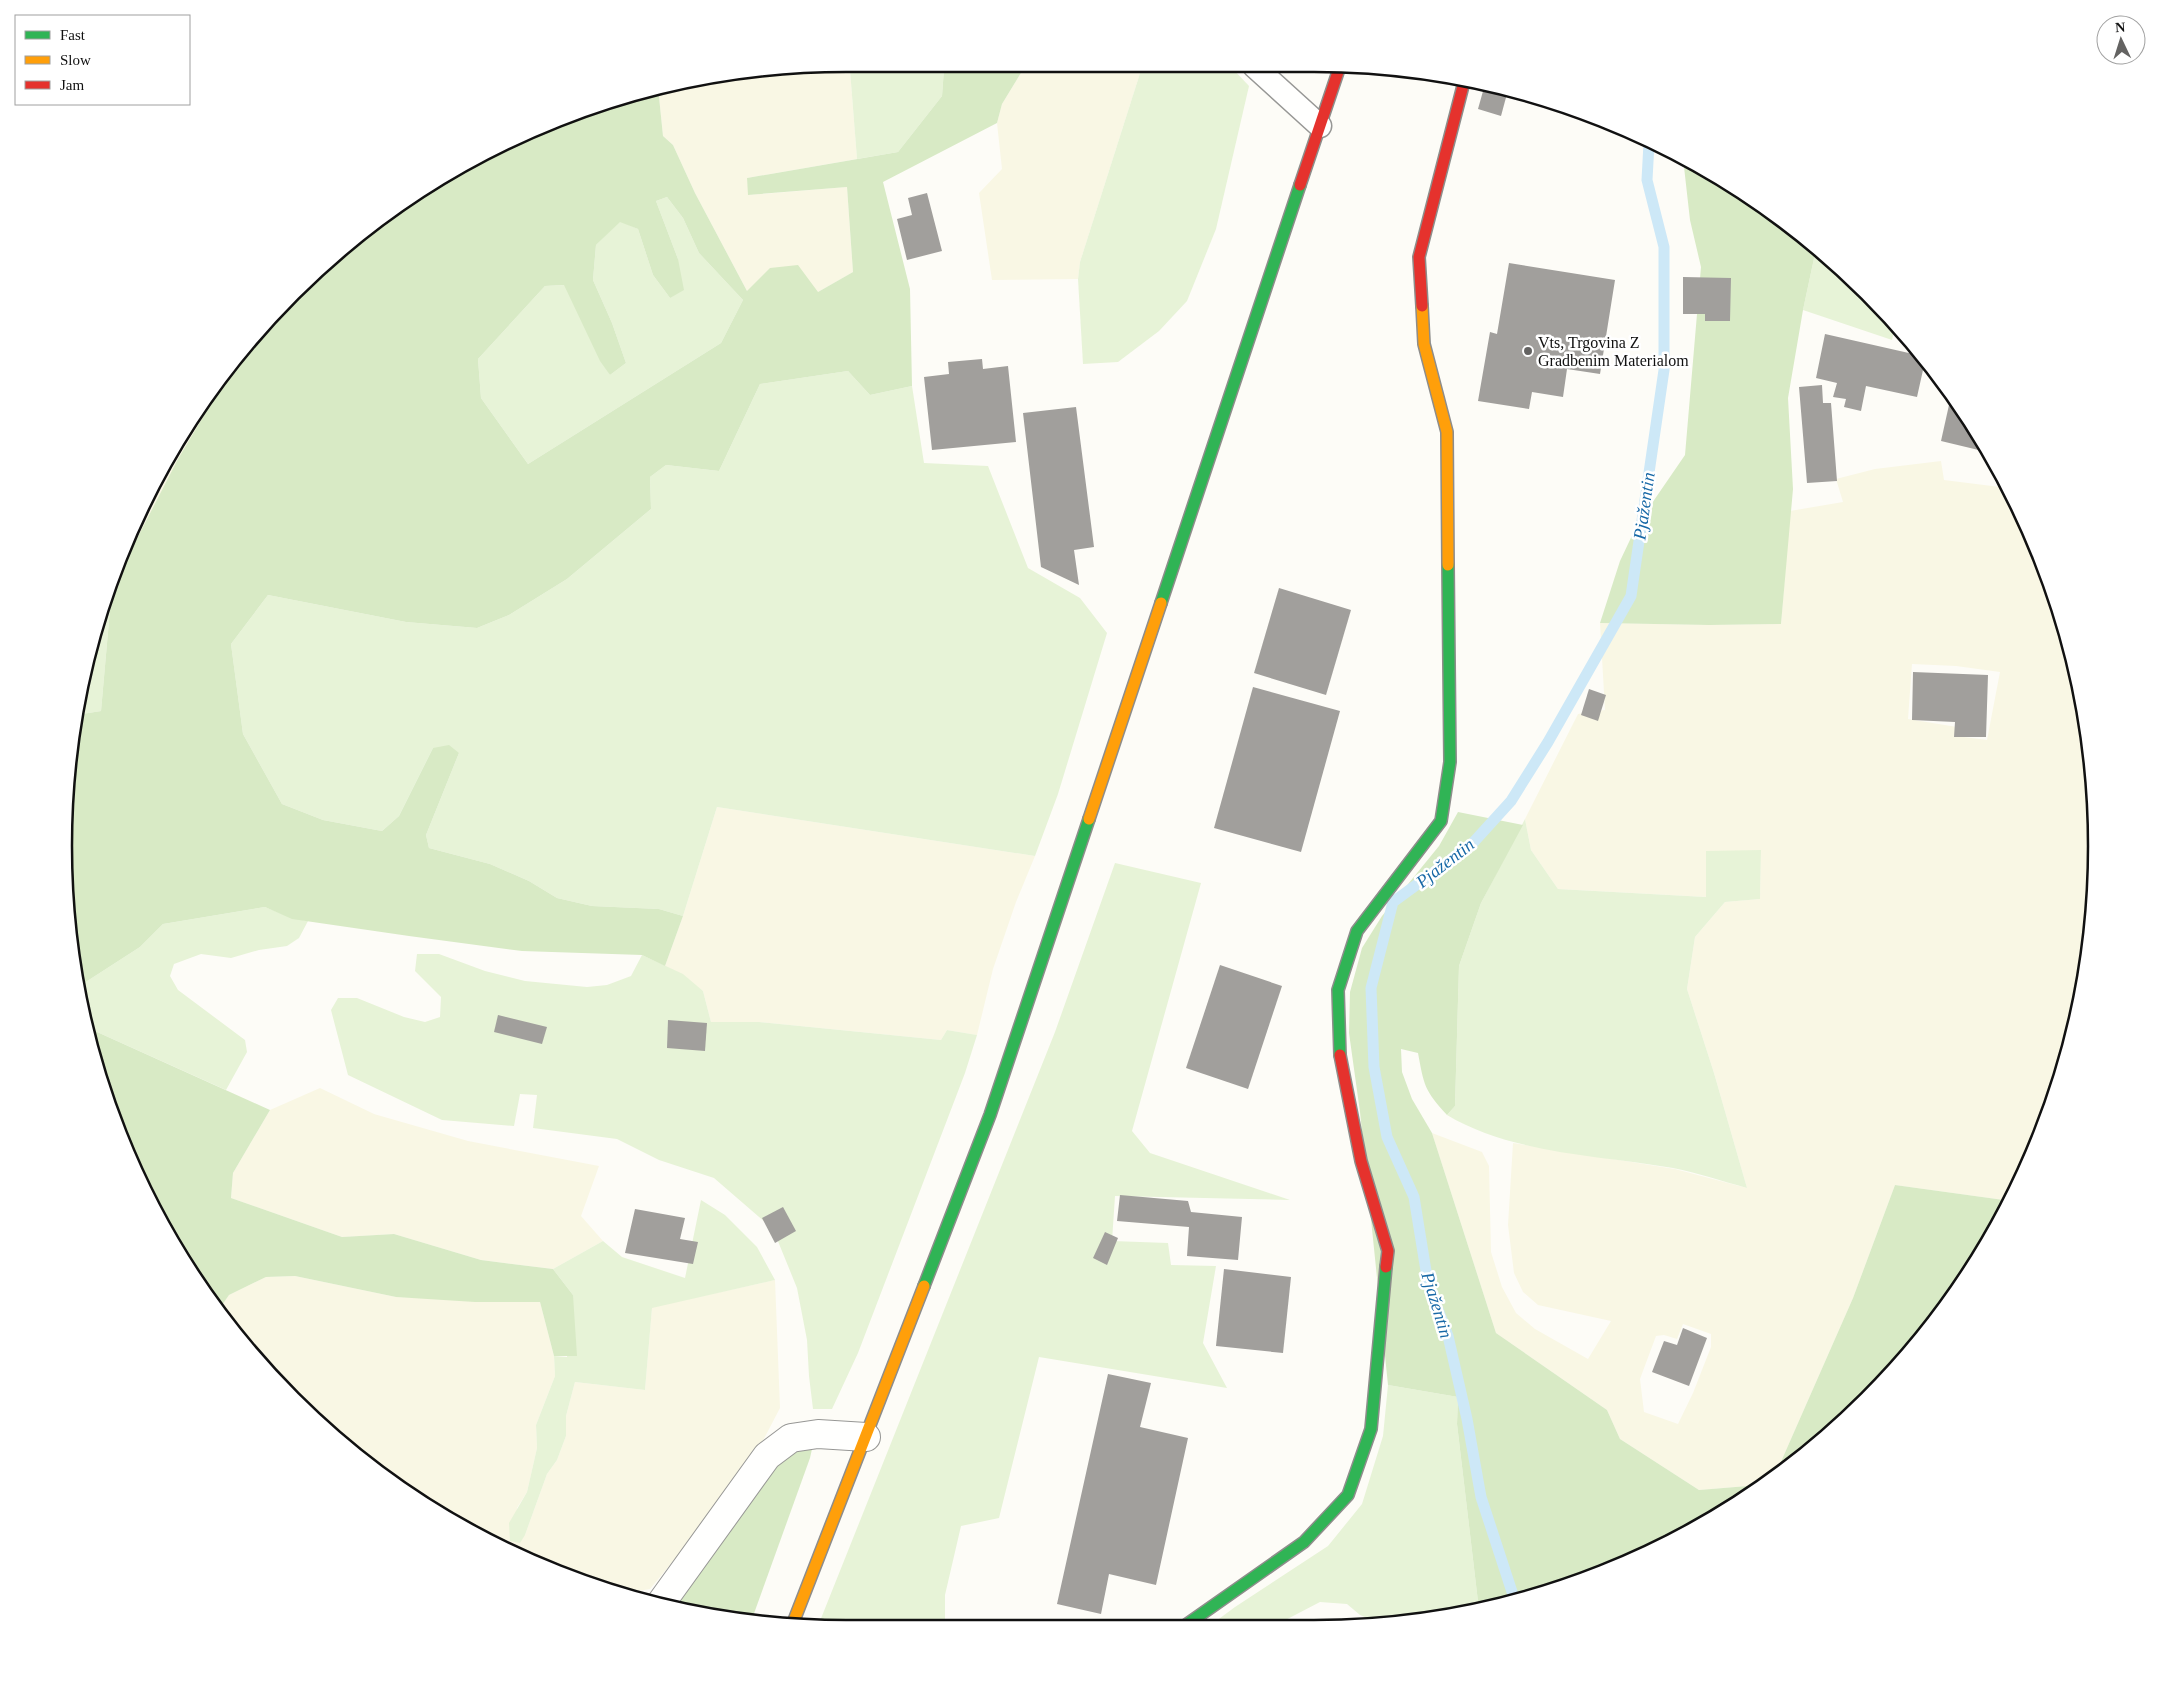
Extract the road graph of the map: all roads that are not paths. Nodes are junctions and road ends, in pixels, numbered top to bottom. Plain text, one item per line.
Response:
1 (1261, 72) edge
2 (1338, 73) edge
3 (1463, 86) edge
4 (1320, 126) junction
5 (866, 1437) junction
6 (665, 1598) edge
7 (795, 1618) edge
8 (1190, 1620) edge

1 - 4 lane
2 - 4 street
3 - 8 street
4 - 5 street
5 - 6 street
5 - 7 street

